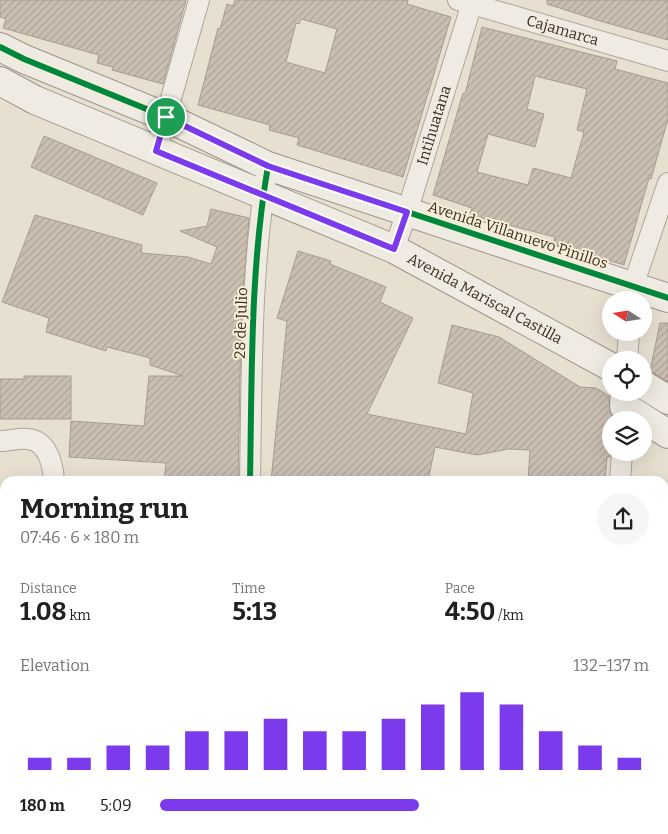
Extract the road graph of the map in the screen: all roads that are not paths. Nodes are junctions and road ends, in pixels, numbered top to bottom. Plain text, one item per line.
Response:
1 (199, 0) edge
2 (467, 1) edge
3 (0, 46) edge
4 (668, 61) edge
5 (0, 81) edge
6 (166, 117) junction
7 (156, 151) junction
8 (268, 166) junction
9 (668, 183) edge
10 (263, 196) junction
11 (407, 212) junction
12 (394, 249) junction
13 (627, 291) edge
14 (634, 291) edge
15 (652, 296) edge
16 (668, 298) edge
17 (602, 362) edge
18 (652, 391) edge
19 (668, 400) edge
20 (624, 406) edge
21 (668, 434) edge
22 (0, 442) edge
23 (621, 461) edge
24 (54, 476) edge
25 (250, 476) edge
26 (620, 476) edge

1 - 6 street
2 - 4 street, Cajamarca
2 - 11 street, Intihuatana
3 - 6 street, Avenida Villanuevo Pinillos
5 - 7 street, Avenida Mariscal Castilla
6 - 7 street
6 - 8 street, Avenida Villanuevo Pinillos
7 - 10 street, Avenida Mariscal Castilla
8 - 10 street, 28 de Julio
8 - 11 street, Avenida Villanuevo Pinillos
9 - 14 street
10 - 12 street, Avenida Mariscal Castilla
10 - 25 street, 28 de Julio
11 - 12 street, Intihuatana
11 - 13 street, Avenida Villanuevo Pinillos
12 - 17 street, Avenida Mariscal Castilla
15 - 16 street, Avenida Villanuevo Pinillos
18 - 19 street
20 - 21 street
22 - 24 street
23 - 26 street

